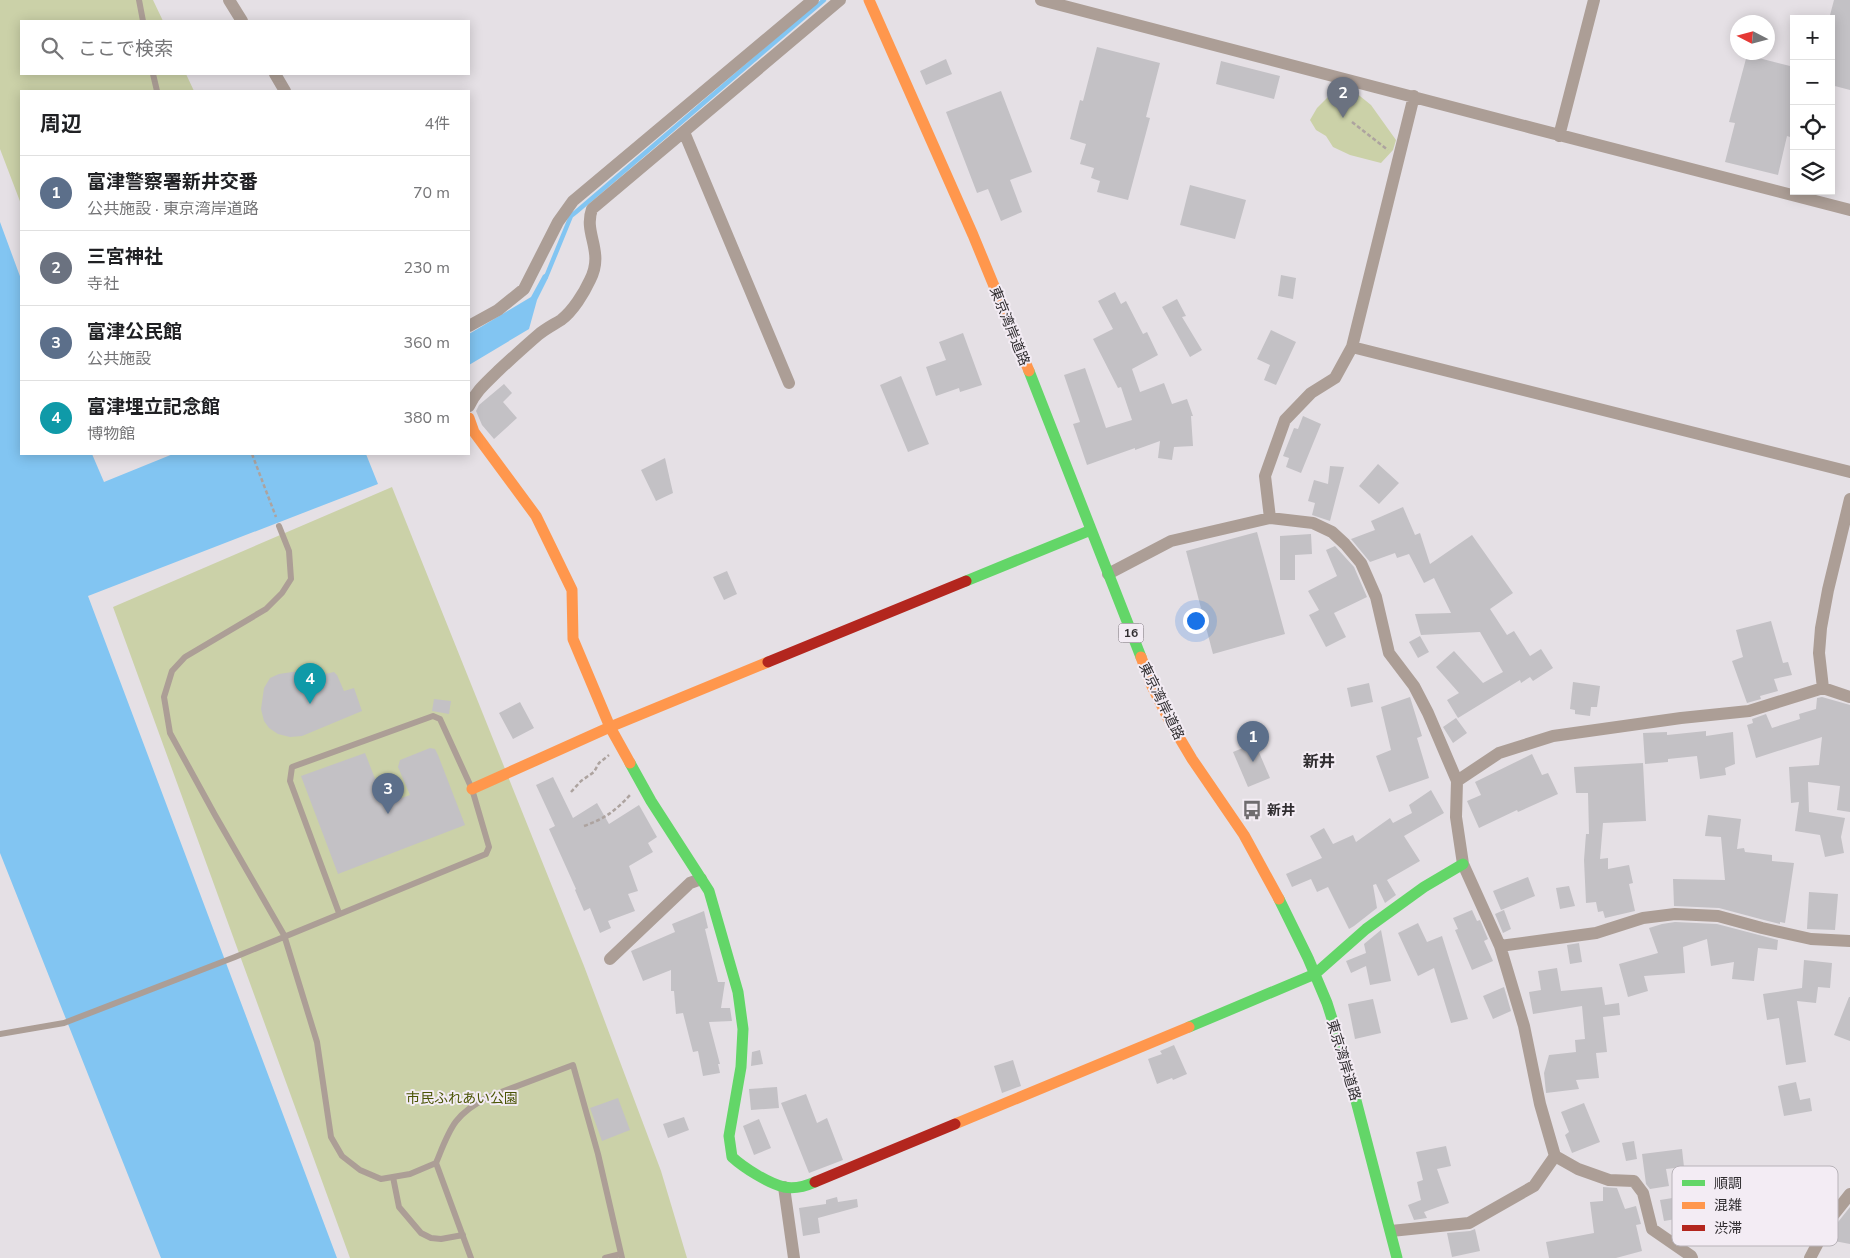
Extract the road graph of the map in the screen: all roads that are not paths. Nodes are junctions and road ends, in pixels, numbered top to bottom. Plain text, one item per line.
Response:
1 (139, 0) edge
2 (229, 0) edge
3 (813, 0) edge
4 (840, 0) edge
5 (869, 0) edge
6 (1041, 0) edge
7 (1594, 0) edge
8 (143, 20) edge
9 (241, 20) edge
10 (153, 75) edge
11 (276, 75) edge
12 (156, 90) edge
13 (284, 90) edge
14 (1414, 96) junction
15 (684, 132) junction
16 (1559, 136) junction
17 (1850, 210) edge
18 (470, 325) edge
19 (1352, 347) junction
20 (789, 383) dead end
21 (470, 404) edge
22 (470, 421) edge
23 (1850, 472) edge
24 (1850, 499) edge
25 (1270, 518) junction
26 (279, 526) road end
27 (1091, 530) junction
28 (1108, 574) junction
29 (1823, 688) junction
30 (1850, 697) edge
31 (610, 727) junction
32 (1457, 781) junction
33 (472, 788) junction
34 (1463, 864) junction
35 (701, 879) junction
36 (339, 913) junction
37 (284, 935) junction
38 (1850, 941) edge
39 (1500, 946) junction
40 (610, 959) dead end
41 (1315, 974) junction
42 (0, 1034) edge
43 (1555, 1156) junction
44 (436, 1163) junction
45 (393, 1177) junction
46 (784, 1186) junction
47 (1850, 1194) edge
48 (1838, 1209) edge
49 (1391, 1231) junction
50 (463, 1235) junction
51 (1672, 1243) edge
52 (1677, 1246) edge
53 (1816, 1246) edge
54 (621, 1256) edge
55 (471, 1258) edge
56 (605, 1258) edge
57 (794, 1258) edge
58 (1397, 1258) edge
59 (1692, 1258) edge
60 (1810, 1258) edge

1 - 8 lane
2 - 9 street
3 - 18 street
4 - 15 street
5 - 27 main road, 東京湾岸道路 / 16
6 - 14 street
7 - 16 street
10 - 12 lane
11 - 13 street
14 - 16 street
14 - 19 street
15 - 20 street
15 - 21 street
16 - 17 street
19 - 23 street
19 - 25 street
22 - 31 main road
24 - 29 street
25 - 28 street
25 - 32 street
26 - 37 lane
27 - 28 main road, 東京湾岸道路 / 16
27 - 31 main road
28 - 41 main road, 東京湾岸道路 / 16
29 - 30 street
29 - 32 street
31 - 33 main road
31 - 35 main road
32 - 34 street
33 - 36 lane
33 - 36 lane
34 - 39 street
34 - 41 main road
35 - 40 street
35 - 46 main road
36 - 37 lane
37 - 42 lane
37 - 45 lane
38 - 39 street
39 - 43 street
41 - 46 main road
41 - 49 main road, 東京湾岸道路 / 16
43 - 49 street
43 - 51 street
44 - 45 lane
44 - 50 lane
44 - 54 lane
45 - 50 lane
46 - 57 street
47 - 48 street
49 - 58 main road, 東京湾岸道路 / 16
50 - 55 lane
52 - 59 street
53 - 60 street
54 - 56 lane

